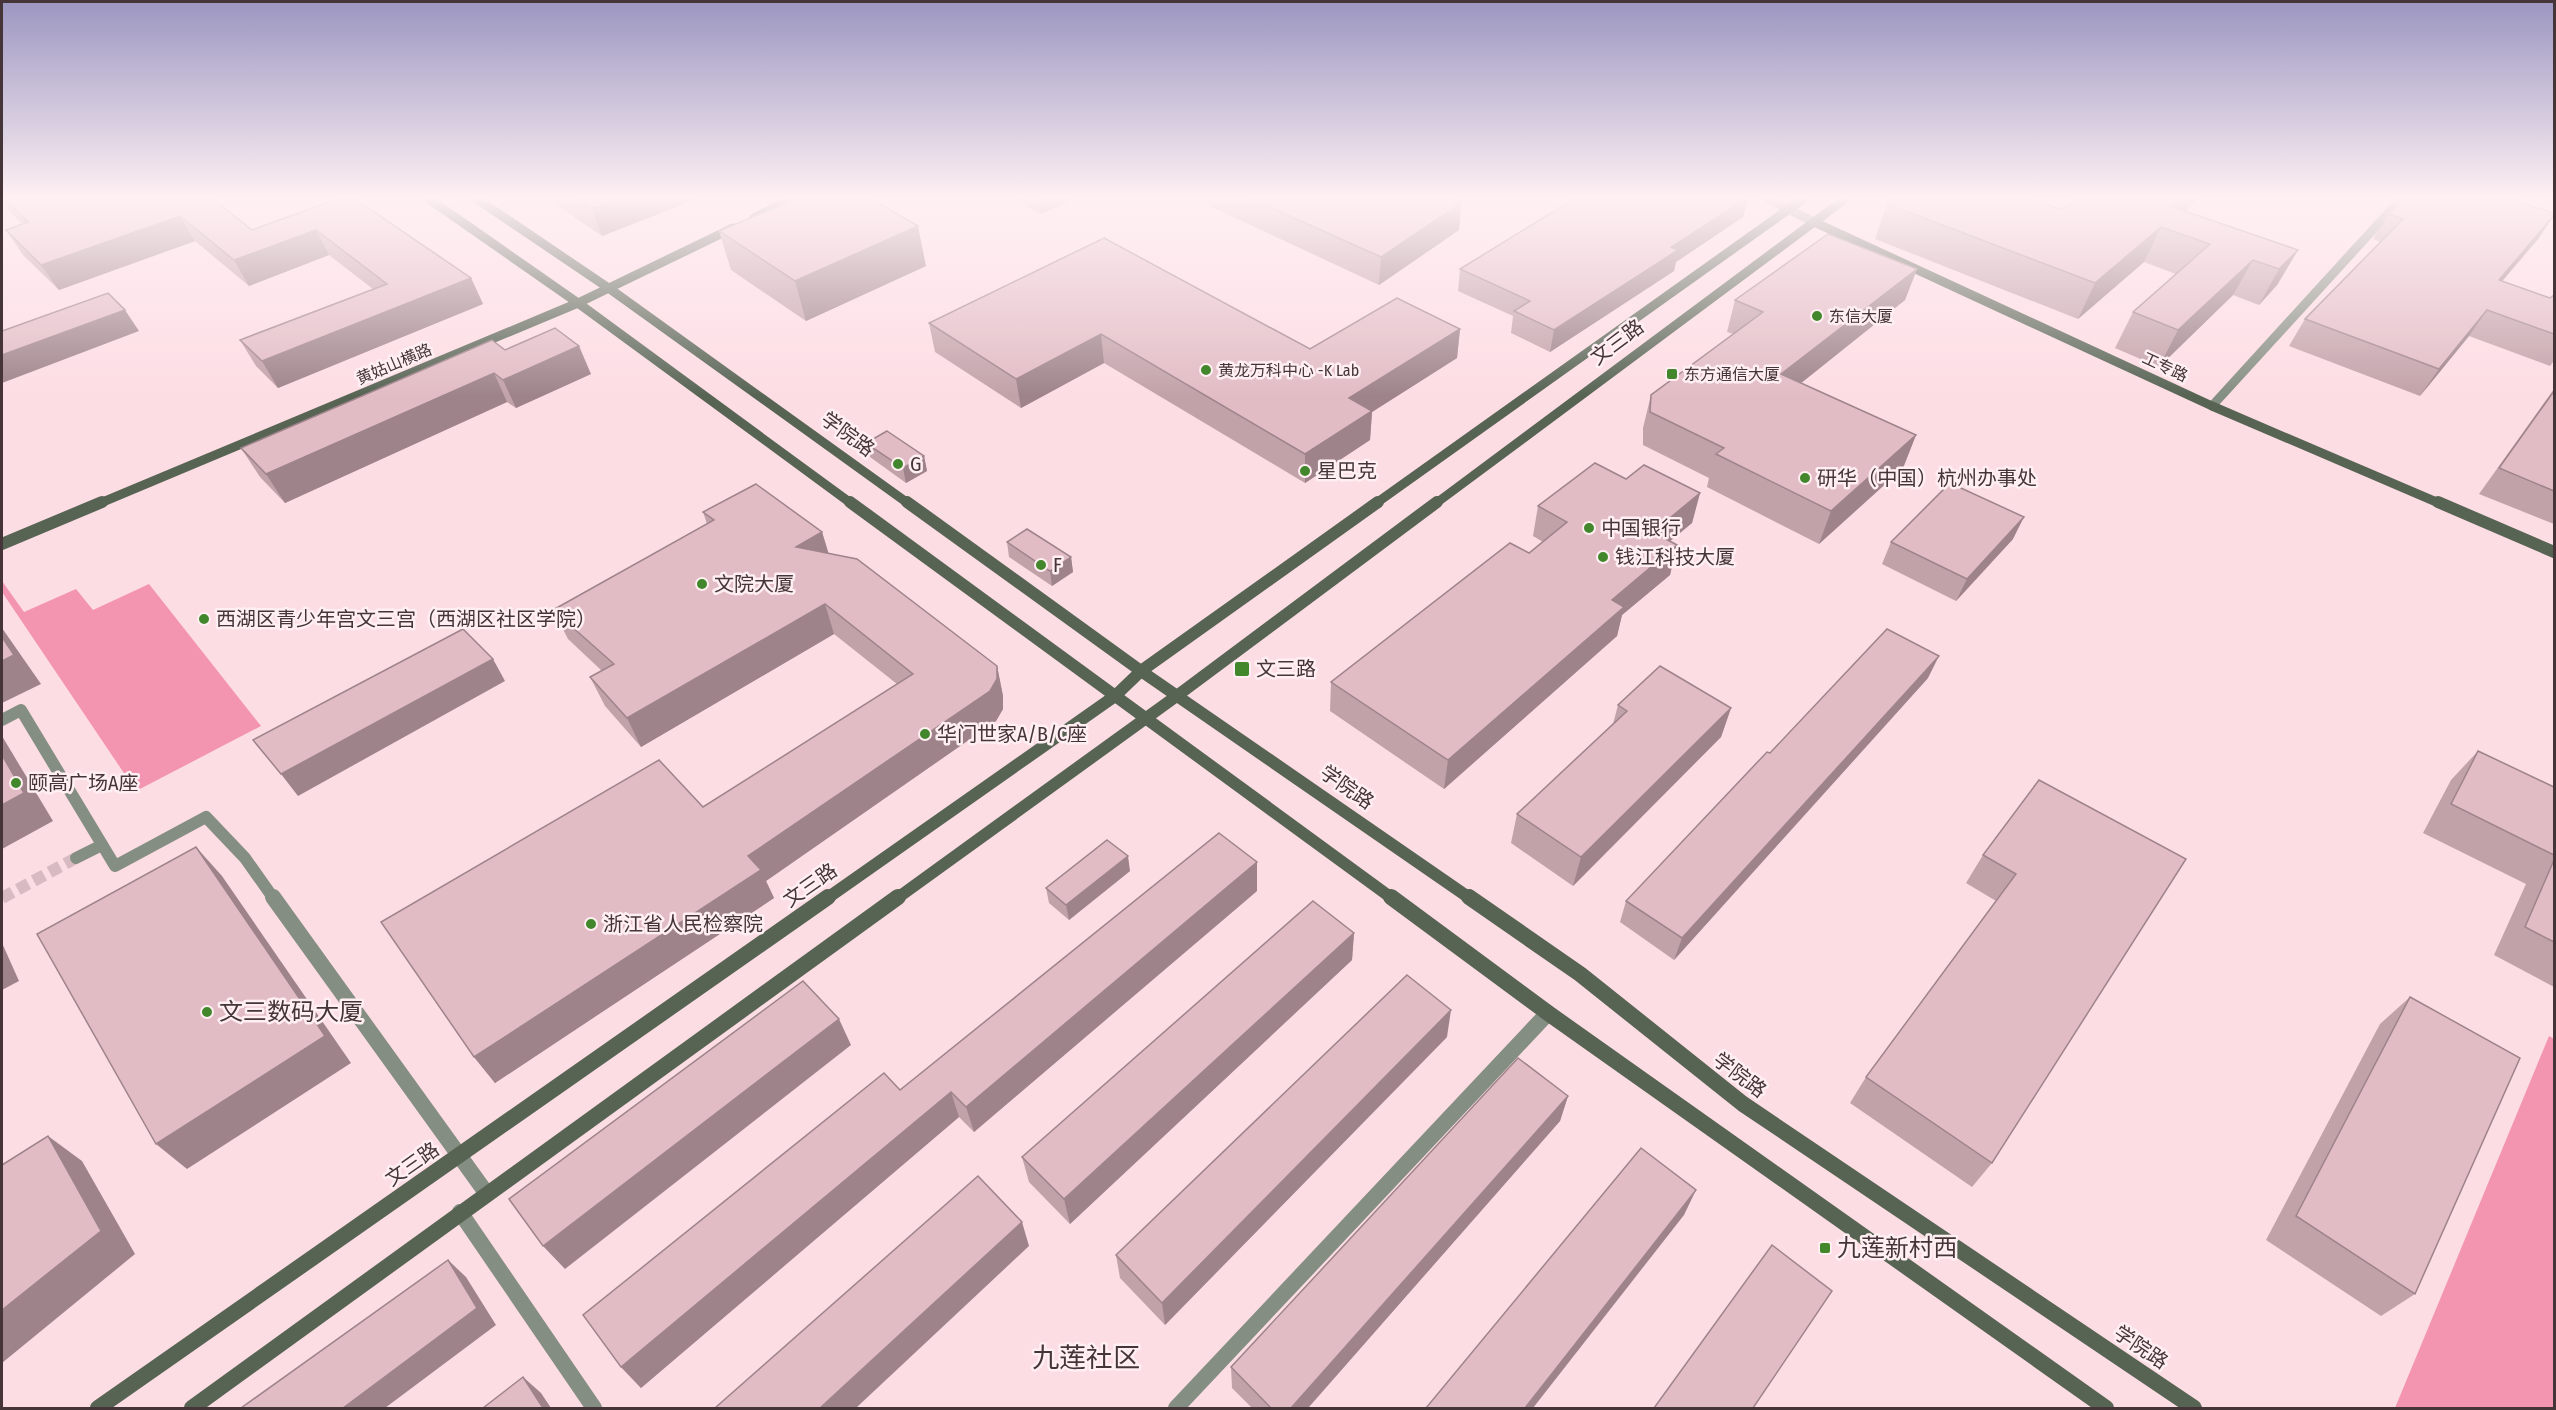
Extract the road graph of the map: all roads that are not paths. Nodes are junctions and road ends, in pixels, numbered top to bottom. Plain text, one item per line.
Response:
1 (523, 265) edge
2 (574, 265) edge
3 (658, 265) edge
4 (1710, 265) edge
5 (1756, 265) edge
6 (1907, 265) edge
7 (2341, 265) edge
8 (610, 289) junction
9 (578, 303) junction
10 (2212, 406) junction
11 (2, 544) edge
12 (2554, 552) edge
13 (1141, 671) junction
14 (1178, 695) junction
15 (1115, 696) junction
16 (1146, 716) junction
17 (2, 720) edge
18 (102, 845) junction
19 (76, 858) tunnel mouth
20 (1548, 1013) junction
21 (460, 1155) junction
22 (487, 1194) junction
23 (460, 1212) junction
24 (98, 1408) edge
25 (192, 1408) edge
26 (594, 1408) edge
27 (1176, 1408) edge
28 (2106, 1408) edge
29 (2194, 1408) edge

1 - 9 main road
2 - 8 main road, 学院路
3 - 8 main road, 黄姑山横路
4 - 13 main road, 文三路
5 - 14 main road, 文三路
6 - 10 main road, 工专路
7 - 10 street
8 - 9 main road, 黄姑山横路
8 - 13 main road, 学院路
9 - 11 main road, 黄姑山横路
9 - 15 main road
10 - 12 main road, 工专路
13 - 14 main road, 学院路
13 - 15 main road, 文三路
14 - 16 main road, 文三路
14 - 29 main road, 学院路
15 - 16 main road
15 - 21 main road, 文三路
16 - 20 main road
16 - 22 main road, 文三路
17 - 18 street
18 - 19 street
18 - 21 street
20 - 27 street
20 - 28 main road
21 - 22 street
21 - 24 main road, 文三路
22 - 23 main road, 文三路
23 - 25 main road, 文三路
23 - 26 street

